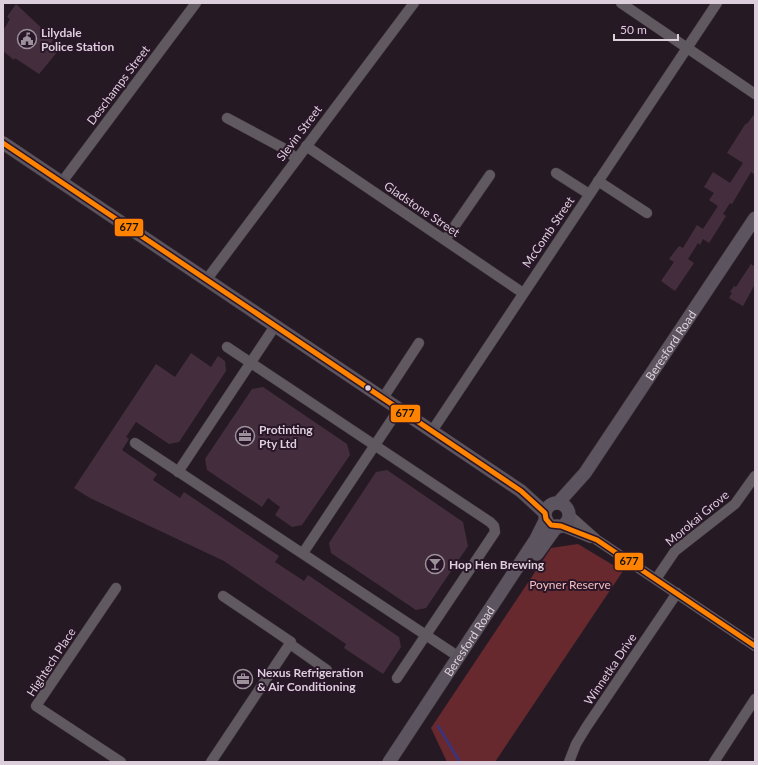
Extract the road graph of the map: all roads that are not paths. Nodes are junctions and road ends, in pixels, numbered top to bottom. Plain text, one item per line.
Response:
1 (196, 3) edge
2 (414, 3) edge
3 (621, 3) edge
4 (717, 3) edge
5 (686, 48) junction
6 (755, 94) edge
7 (227, 118) dead end
8 (3, 143) edge
9 (306, 146) junction
10 (297, 159) junction
11 (556, 173) dead end
12 (490, 175) dead end
13 (598, 181) junction
14 (62, 182) junction
15 (589, 194) junction
16 (647, 213) dead end
17 (755, 218) edge
18 (446, 240) junction
19 (207, 280) junction
20 (523, 293) junction
21 (275, 326) junction
22 (419, 343) dead end
23 (227, 347) dead end
24 (251, 363) junction
25 (383, 398) junction
26 (399, 410) junction
27 (432, 431) junction
28 (135, 443) dead end
29 (375, 445) junction
30 (178, 472) junction
31 (755, 476) edge
32 (557, 515) junction
33 (303, 554) junction
34 (656, 579) junction
35 (116, 588) dead end
36 (677, 593) junction
37 (222, 596) dead end
38 (426, 635) junction
39 (290, 644) junction
40 (755, 646) edge
41 (459, 657) junction
42 (327, 670) dead end
43 (397, 678) dead end
44 (755, 699) edge
45 (120, 762) edge
46 (211, 762) edge
47 (389, 762) edge
48 (398, 762) edge
49 (569, 762) edge
50 (714, 762) edge

1 - 14 street, Deschamps Street
2 - 9 street, Slevin Street
3 - 5 street
4 - 5 street, McComb Street
5 - 6 street
5 - 13 street, McComb Street
7 - 10 street
8 - 14 main road
9 - 10 street, Slevin Street
9 - 18 street, Gladstone Street
10 - 19 street, Slevin Street
11 - 15 street
12 - 18 street
13 - 15 street, McComb Street
13 - 16 street
14 - 19 main road
15 - 20 street, McComb Street
17 - 32 main road, Beresford Road
18 - 20 street, Gladstone Street
19 - 21 main road
20 - 27 street, McComb Street
21 - 24 street
21 - 25 main road
22 - 25 street
23 - 24 street
24 - 29 street
24 - 30 street
25 - 26 main road
26 - 27 main road
26 - 29 street
27 - 32 main road
28 - 30 street
29 - 33 street
29 - 38 street
30 - 33 street
31 - 34 street, Morokai Grove
32 - 34 street
32 - 41 main road, Beresford Road
32 - 48 main road, Beresford Road
33 - 38 street
34 - 36 street
35 - 45 street, Hightech Place
36 - 40 street
36 - 49 street, Winnetka Drive
37 - 39 street
38 - 41 street
38 - 43 street
39 - 42 street
39 - 46 street
41 - 47 main road, Beresford Road
44 - 50 street

